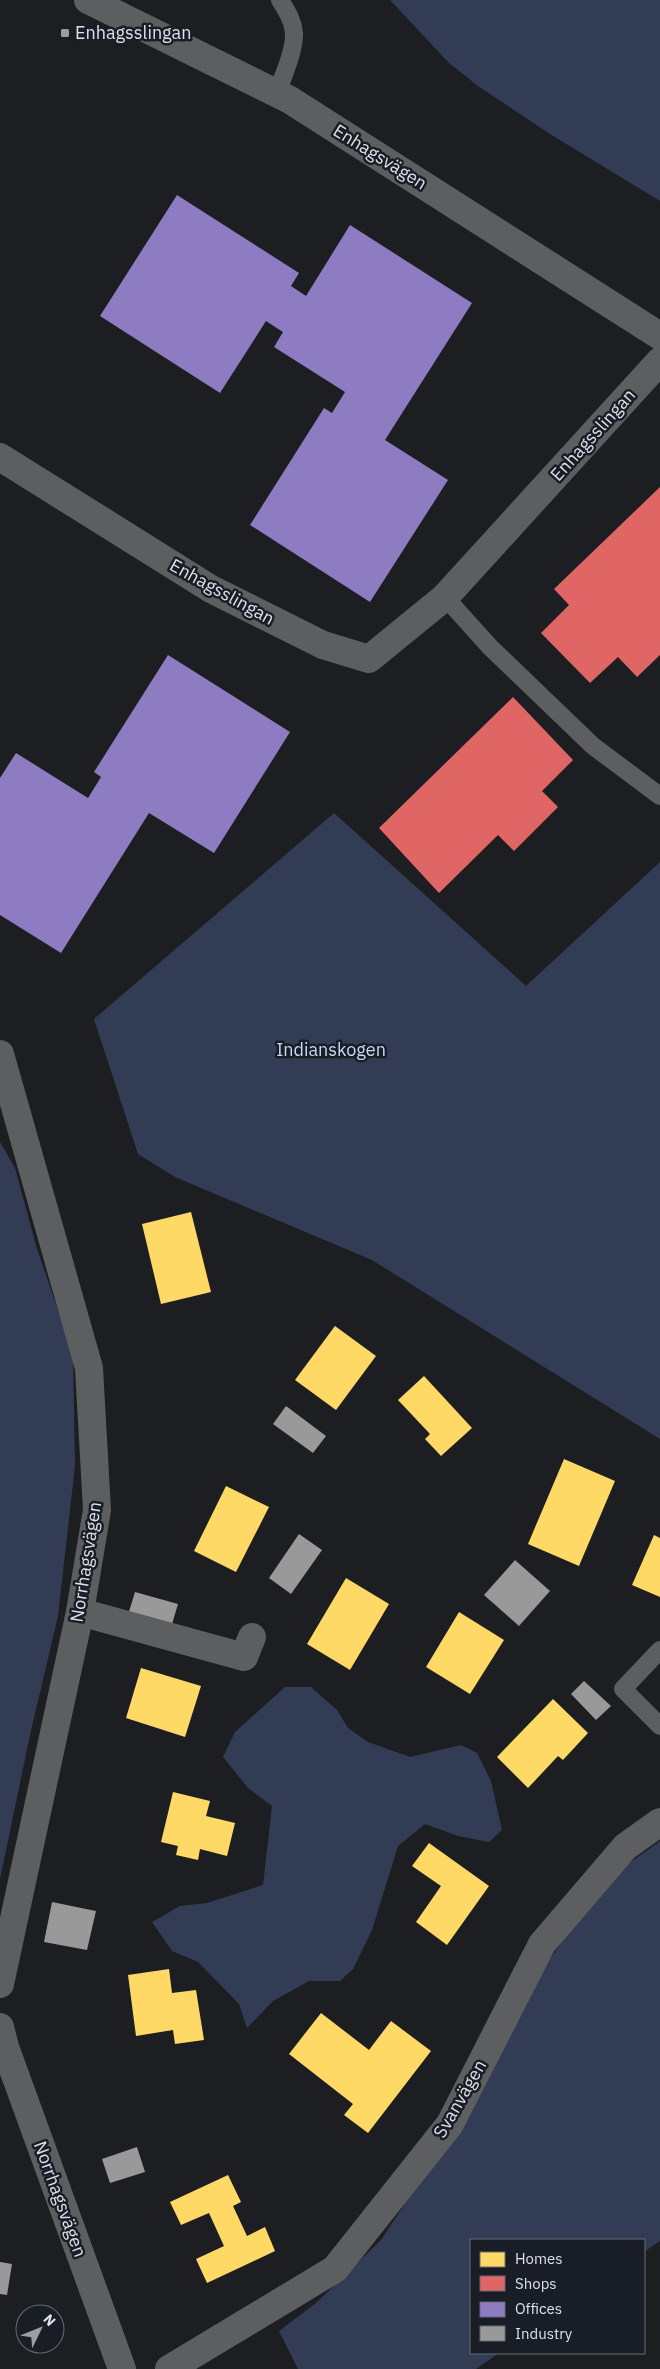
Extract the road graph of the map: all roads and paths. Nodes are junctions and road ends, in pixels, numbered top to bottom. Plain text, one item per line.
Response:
1 (88, 0) edge
2 (280, 0) edge
3 (276, 94) junction
4 (660, 336) edge
5 (660, 361) edge
6 (0, 458) edge
7 (445, 597) junction
8 (660, 796) edge
9 (0, 1054) edge
10 (80, 1612) junction
11 (252, 1637) dead end
12 (660, 1650) edge
13 (660, 1726) edge
14 (660, 1822) edge
15 (0, 1984) edge
16 (0, 2028) edge
17 (122, 2369) edge
18 (169, 2369) edge

1 - 3 street, Enhagsvägen
2 - 3 lane
3 - 4 street, Enhagsvägen
5 - 7 street, Enhagsslingan
6 - 7 street, Enhagsslingan
7 - 8 lane
9 - 10 street, Norrhagsvägen
10 - 11 street
10 - 15 street, Norrhagsvägen
12 - 13 lane
14 - 18 street, Svanvägen
16 - 17 street, Norrhagsvägen

